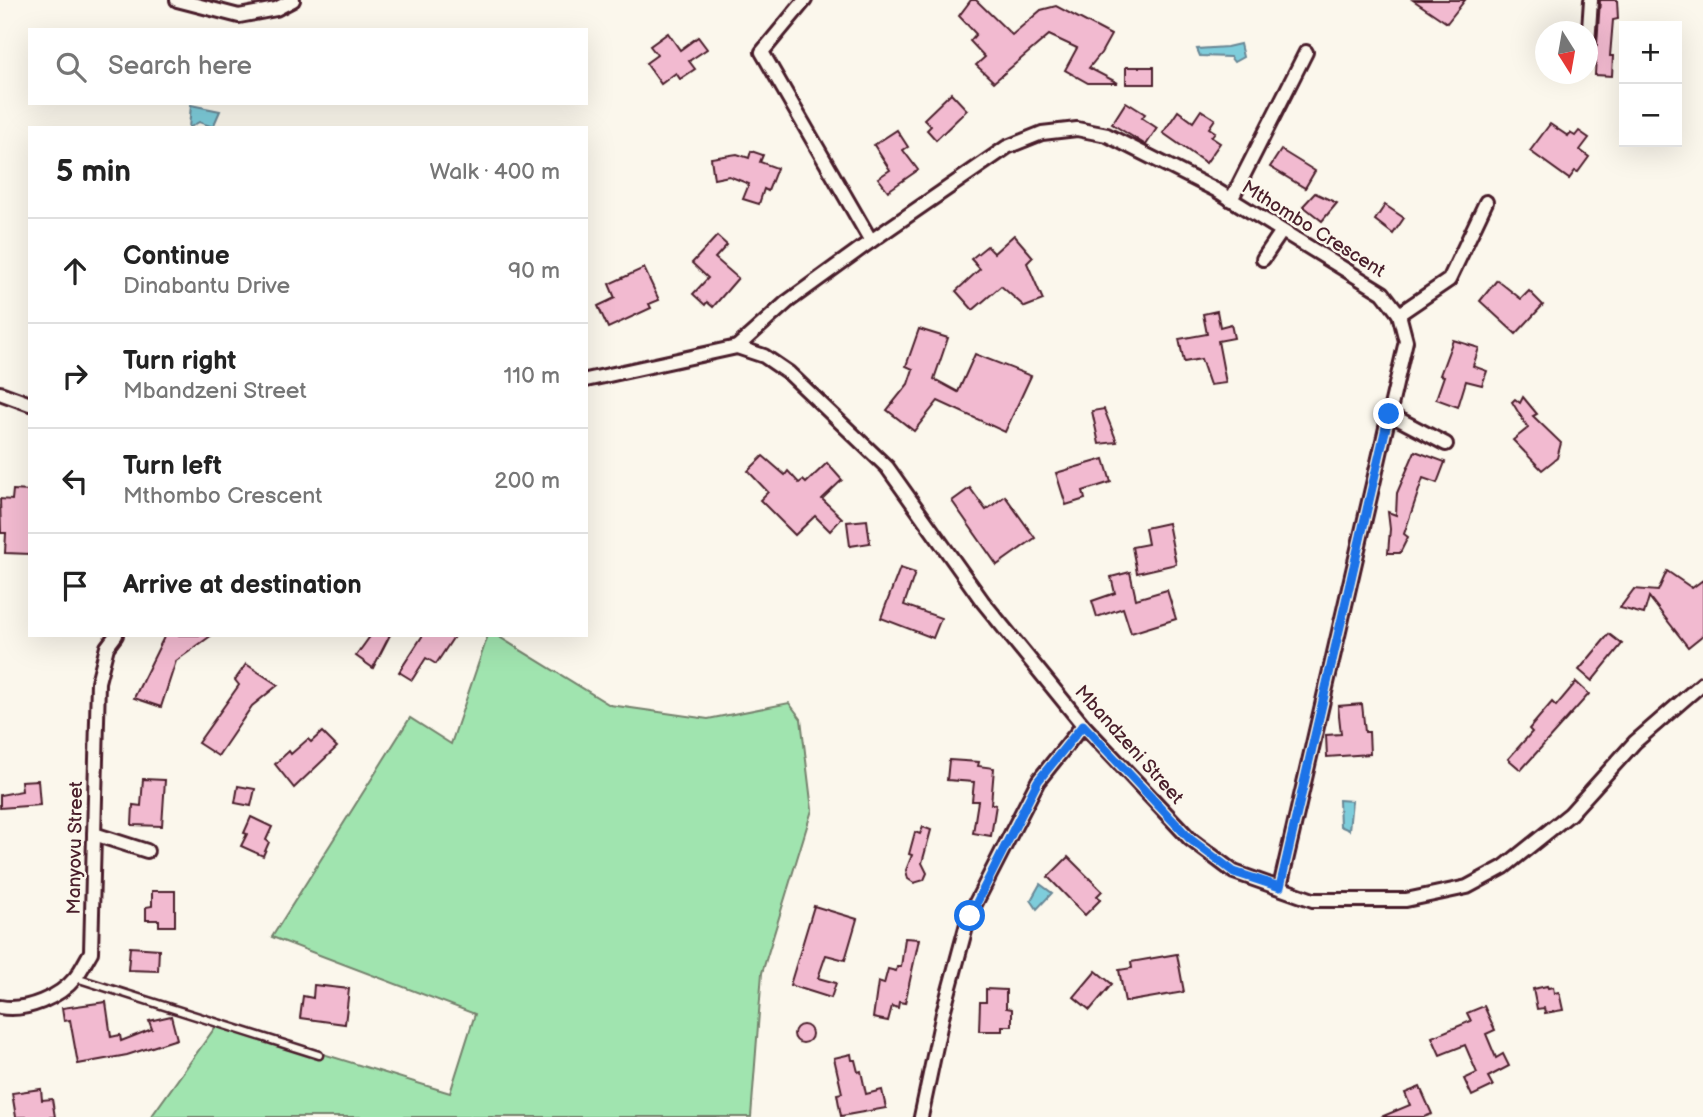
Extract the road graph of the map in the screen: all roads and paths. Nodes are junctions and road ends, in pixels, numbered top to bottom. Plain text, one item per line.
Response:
1 (177, 0) edge
2 (293, 0) edge
3 (805, 0) edge
4 (1591, 0) edge
5 (1590, 21) edge
6 (1306, 52) dead end
7 (1231, 200) junction
8 (1486, 202) dead end
9 (1282, 231) junction
10 (871, 241) junction
11 (1263, 258) dead end
12 (1399, 314) junction
13 (737, 347) junction
14 (588, 380) edge
15 (0, 393) edge
16 (28, 403) edge
17 (1389, 414) junction
18 (1446, 444) dead end
19 (114, 637) edge
20 (1703, 683) edge
21 (1083, 725) junction
22 (94, 834) junction
23 (147, 851) dead end
24 (1280, 887) junction
25 (76, 978) junction
26 (0, 1007) edge
27 (319, 1055) dead end
28 (921, 1117) edge

1 - 2 street
3 - 10 street
4 - 5 street
6 - 7 street
7 - 9 street, Mthombo Crescent
7 - 10 street, Mthombo Crescent
8 - 12 street
9 - 11 street
9 - 12 street, Mthombo Crescent
10 - 13 street, Mthombo Crescent
12 - 17 street
13 - 14 street
13 - 21 street, Mbandzeni Street
15 - 16 street
17 - 18 street
17 - 24 street
19 - 22 street, Manyovu Street
20 - 24 street, Mbandzeni Street
21 - 24 street, Mbandzeni Street
21 - 28 street
22 - 23 street
22 - 25 street, Manyovu Street
25 - 26 street, Manyovu Street
25 - 27 lane

